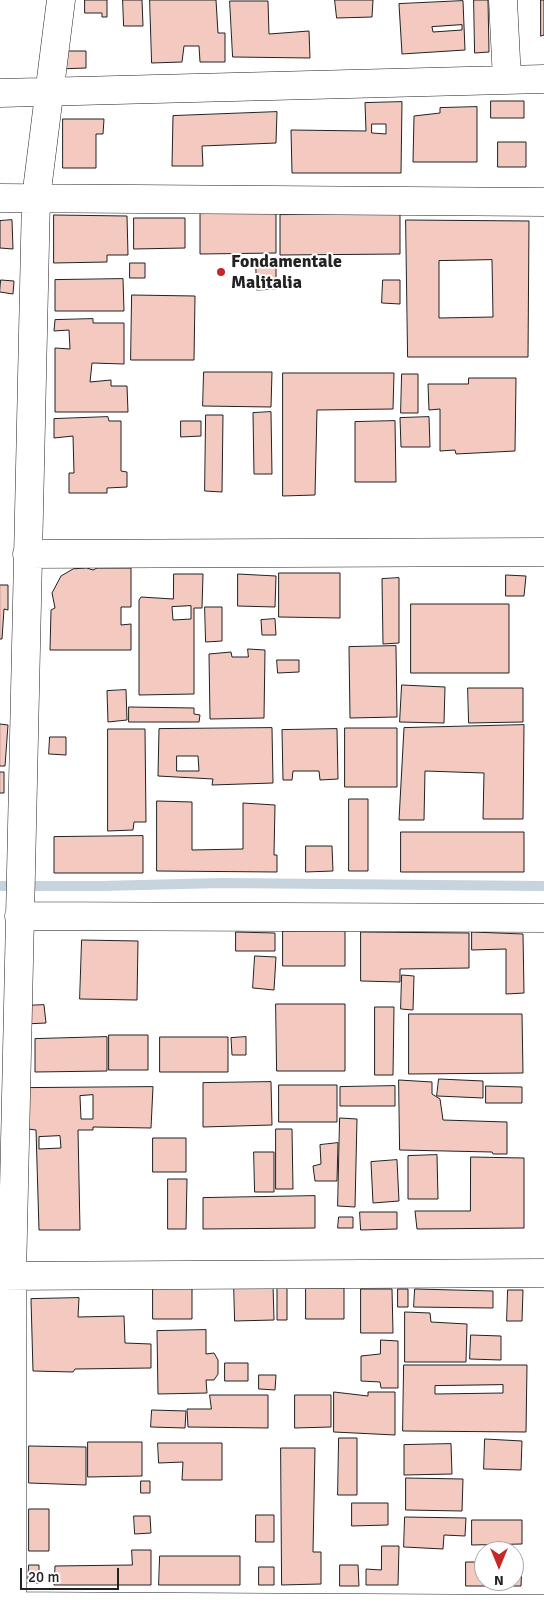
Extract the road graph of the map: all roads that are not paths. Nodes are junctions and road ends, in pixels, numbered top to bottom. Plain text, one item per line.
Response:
1 (61, 0) edge
2 (503, 0) edge
3 (544, 79) edge
4 (507, 80) junction
5 (48, 92) junction
6 (0, 93) edge
7 (0, 198) edge
8 (36, 198) junction
9 (544, 202) edge
10 (544, 552) edge
11 (27, 554) junction
12 (19, 916) junction
13 (544, 918) edge
14 (544, 1273) edge
15 (6, 1276) edge
16 (8, 1608) edge
17 (544, 1609) edge

1 - 5 street
2 - 4 street
3 - 4 street
4 - 5 street
5 - 6 street
5 - 8 street
7 - 8 street
8 - 9 street
8 - 11 street
10 - 11 street
11 - 12 street
12 - 13 street
12 - 15 street
14 - 15 street
15 - 16 street
16 - 17 street

